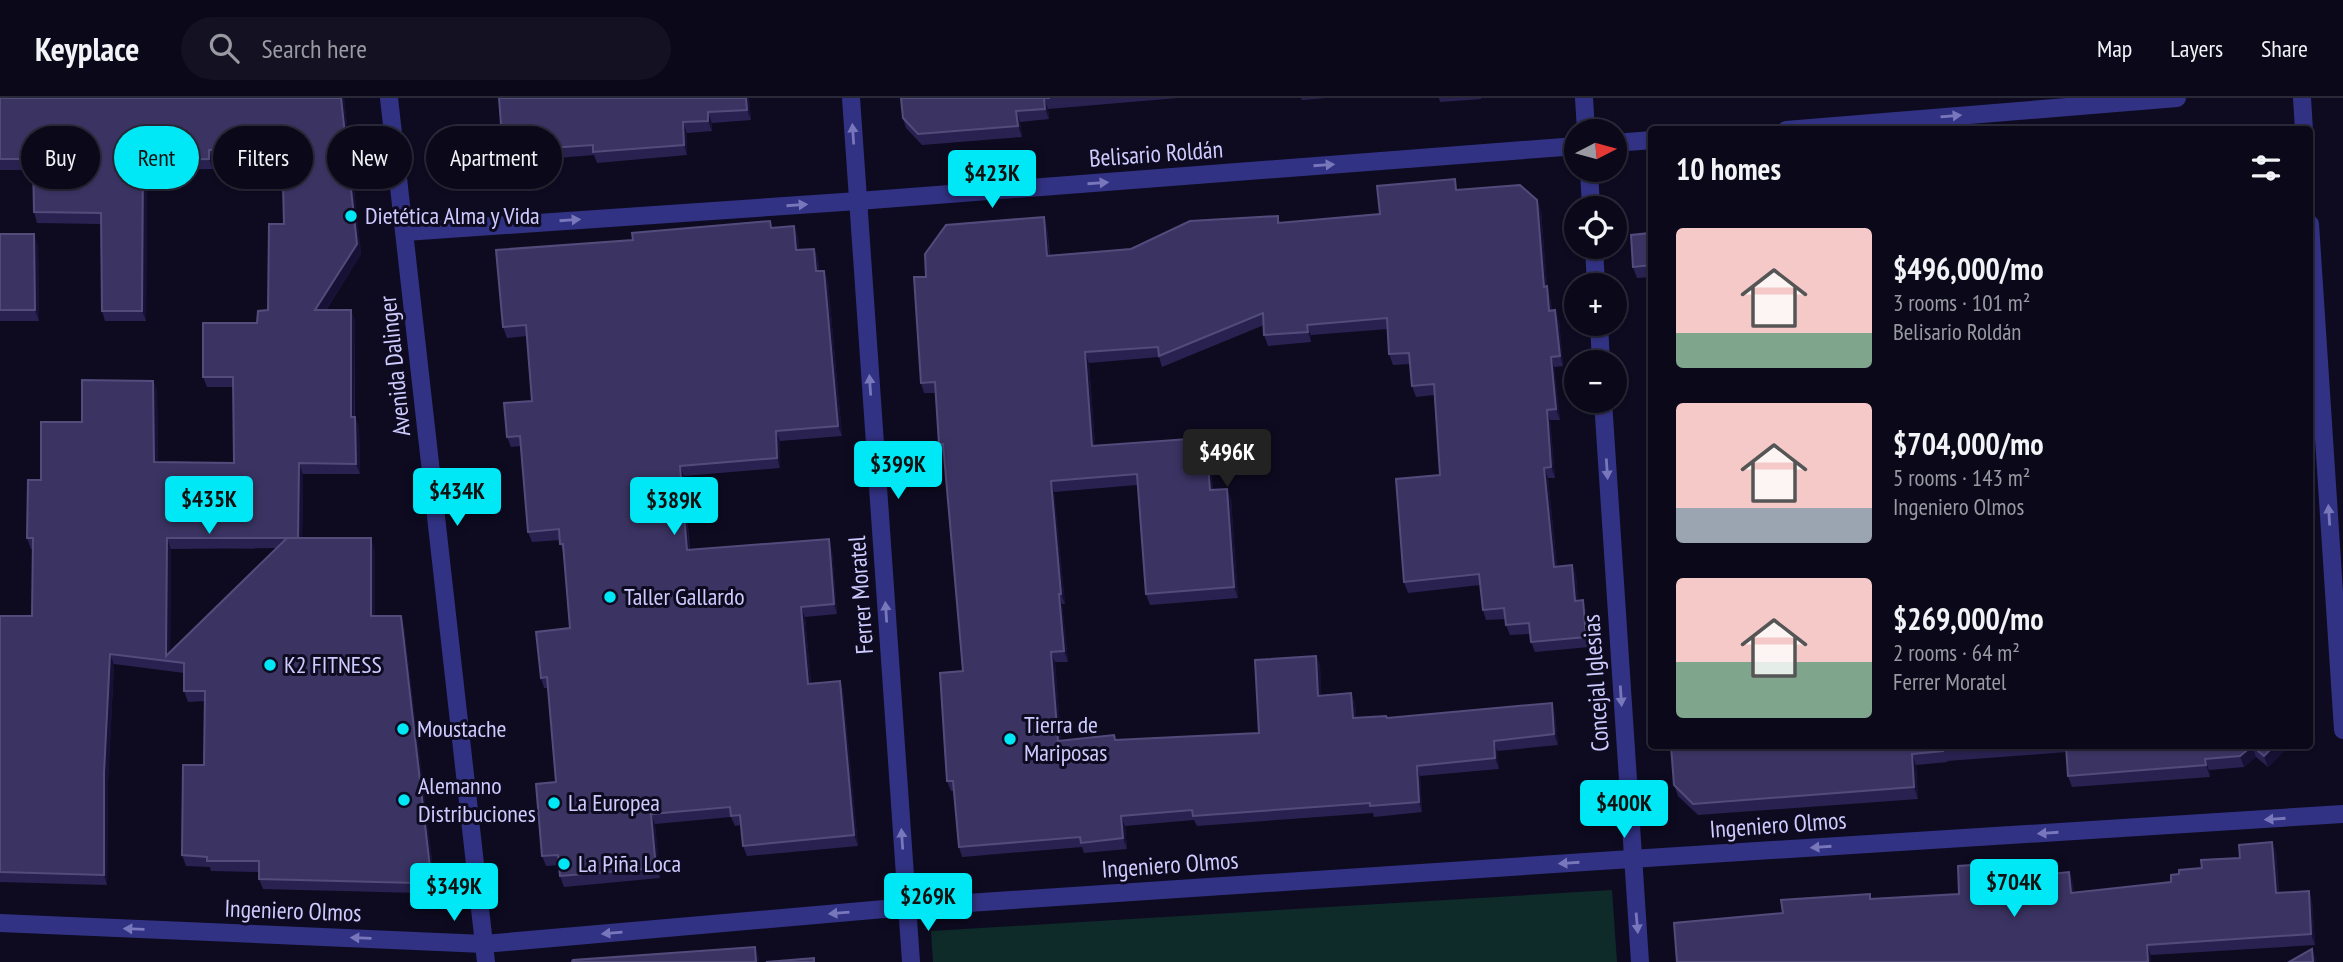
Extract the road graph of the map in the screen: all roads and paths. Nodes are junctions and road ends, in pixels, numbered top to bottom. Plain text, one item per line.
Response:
1 (389, 98) edge
2 (851, 98) edge
3 (1584, 98) edge
4 (2176, 98) edge
5 (2302, 98) edge
6 (1585, 119) edge
7 (1835, 126) edge
8 (2304, 126) edge
9 (1648, 140) edge
10 (1628, 142) edge
11 (1564, 147) edge
12 (858, 201) junction
13 (405, 232) junction
14 (2313, 270) edge
15 (1604, 413) edge
16 (2343, 730) edge
17 (2343, 814) edge
18 (1631, 859) junction
19 (907, 907) junction
20 (0, 923) edge
21 (484, 943) junction
22 (486, 962) edge
23 (911, 962) edge
24 (1640, 962) edge

1 - 13 street, Avenida Dalinger
12 -> 2 street, Ferrer Moratel
3 - 6 street
7 -> 4 street
5 - 8 street
9 - 10 street
12 -> 11 street, Belisario Roldán
13 -> 12 street, Belisario Roldán
19 -> 12 street, Ferrer Moratel
13 - 21 street, Avenida Dalinger
16 -> 14 street
15 -> 18 street, Concejal Iglesias
17 -> 18 street, Ingeniero Olmos
18 -> 19 street, Ingeniero Olmos
18 -> 24 street, Concejal Iglesias
19 -> 21 street, Ingeniero Olmos
19 - 23 street, Ferrer Moratel
21 -> 20 street, Ingeniero Olmos
21 - 22 street, Avenida Dalinger

